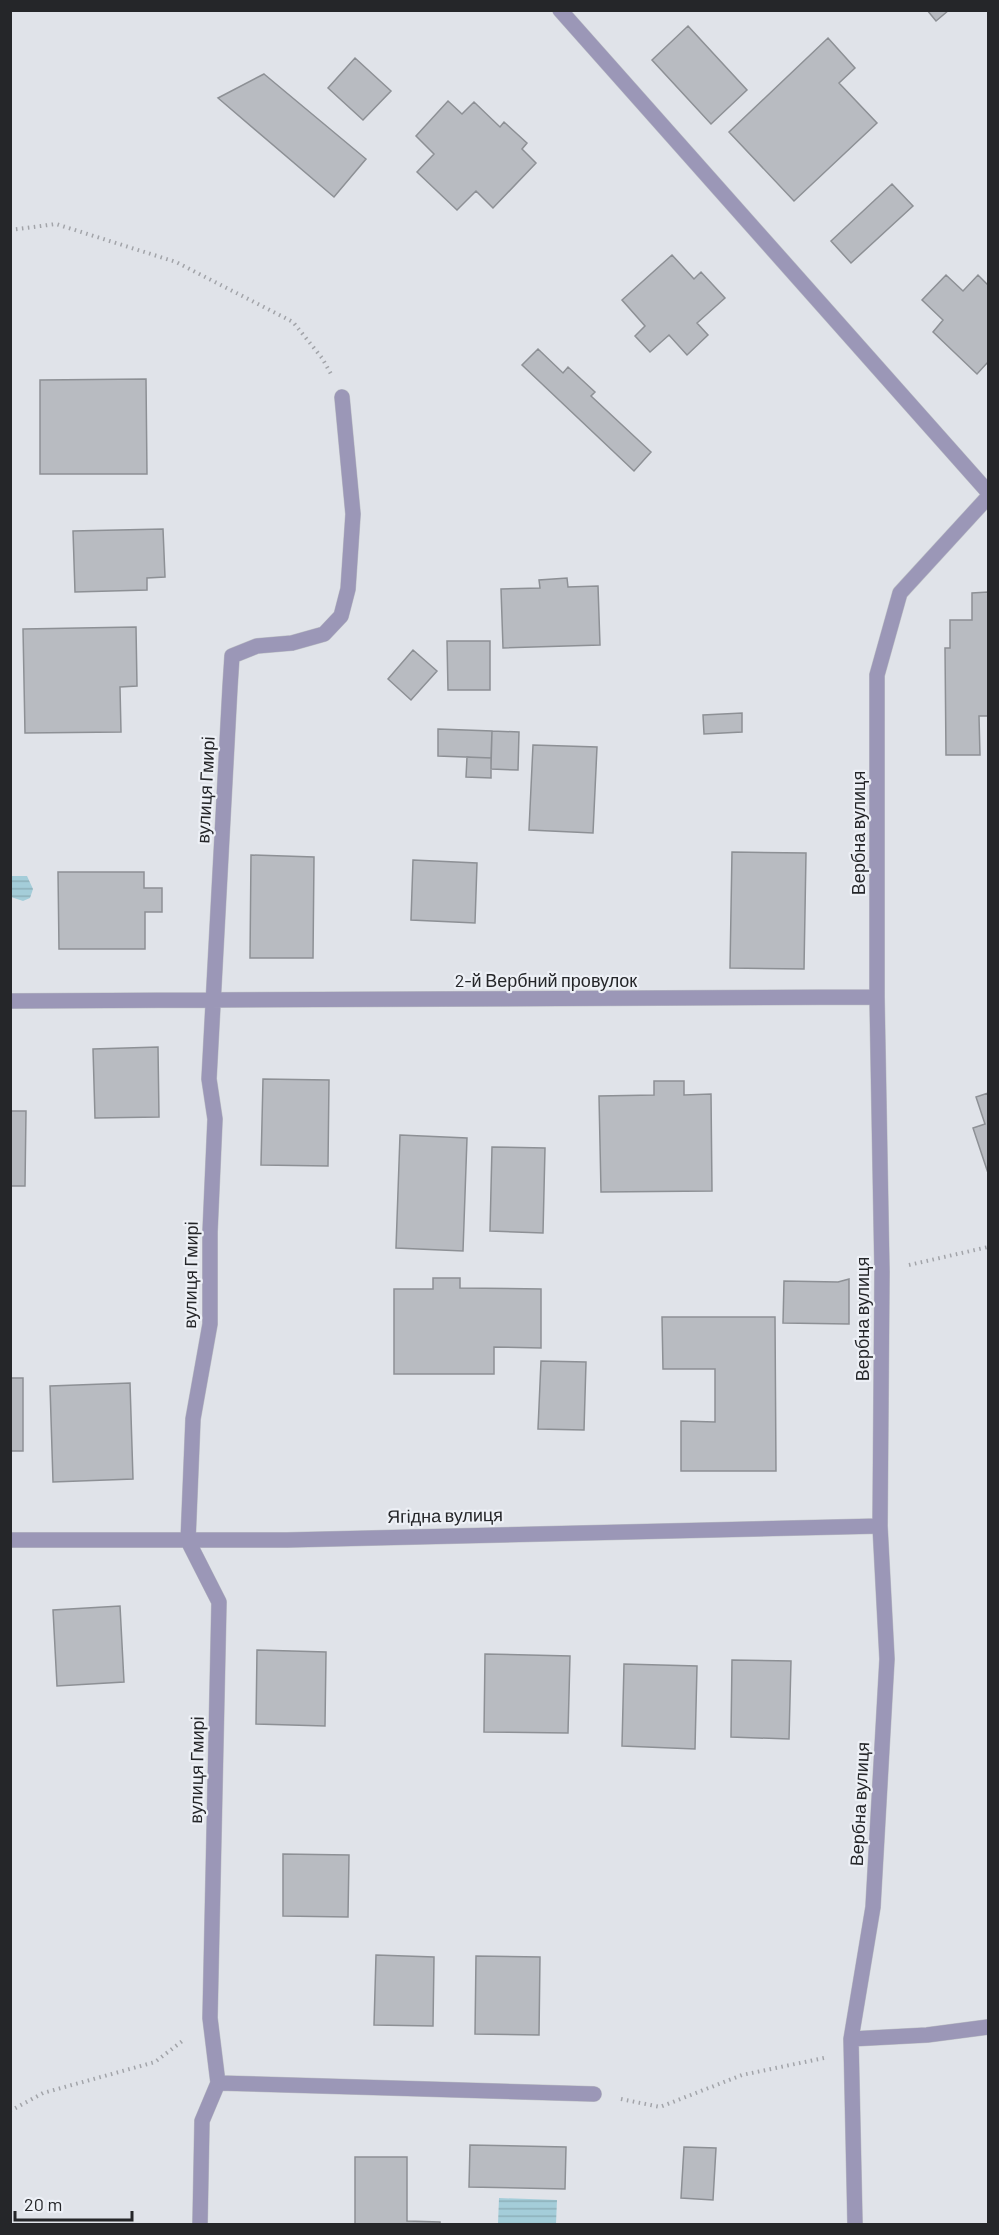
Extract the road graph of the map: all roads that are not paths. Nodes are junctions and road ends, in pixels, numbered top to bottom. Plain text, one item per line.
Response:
1 (560, 10) edge
2 (342, 397) road end
3 (988, 492) edge
4 (988, 496) edge
5 (877, 997) junction
6 (215, 999) junction
7 (10, 1001) edge
8 (880, 1526) junction
9 (10, 1540) edge
10 (188, 1541) junction
11 (988, 2026) edge
12 (851, 2046) junction
13 (218, 2083) junction
14 (594, 2094) road end
15 (200, 2224) edge
16 (855, 2224) edge

1 - 3 street
2 - 6 street, вулиця Гмирі
4 - 5 street, Вербна вулиця
5 - 6 street, 2-й Вербний провулок
5 - 8 street, Вербна вулиця
6 - 7 street, 2-й Вербний провулок
6 - 10 street, вулиця Гмирі
8 - 10 street, Ягідна вулиця
8 - 12 street, Вербна вулиця
9 - 10 street, Ягідна вулиця
10 - 13 street, вулиця Гмирі
11 - 12 street
12 - 16 street, Вербна вулиця
13 - 14 street
13 - 15 street, вулиця Гмирі

